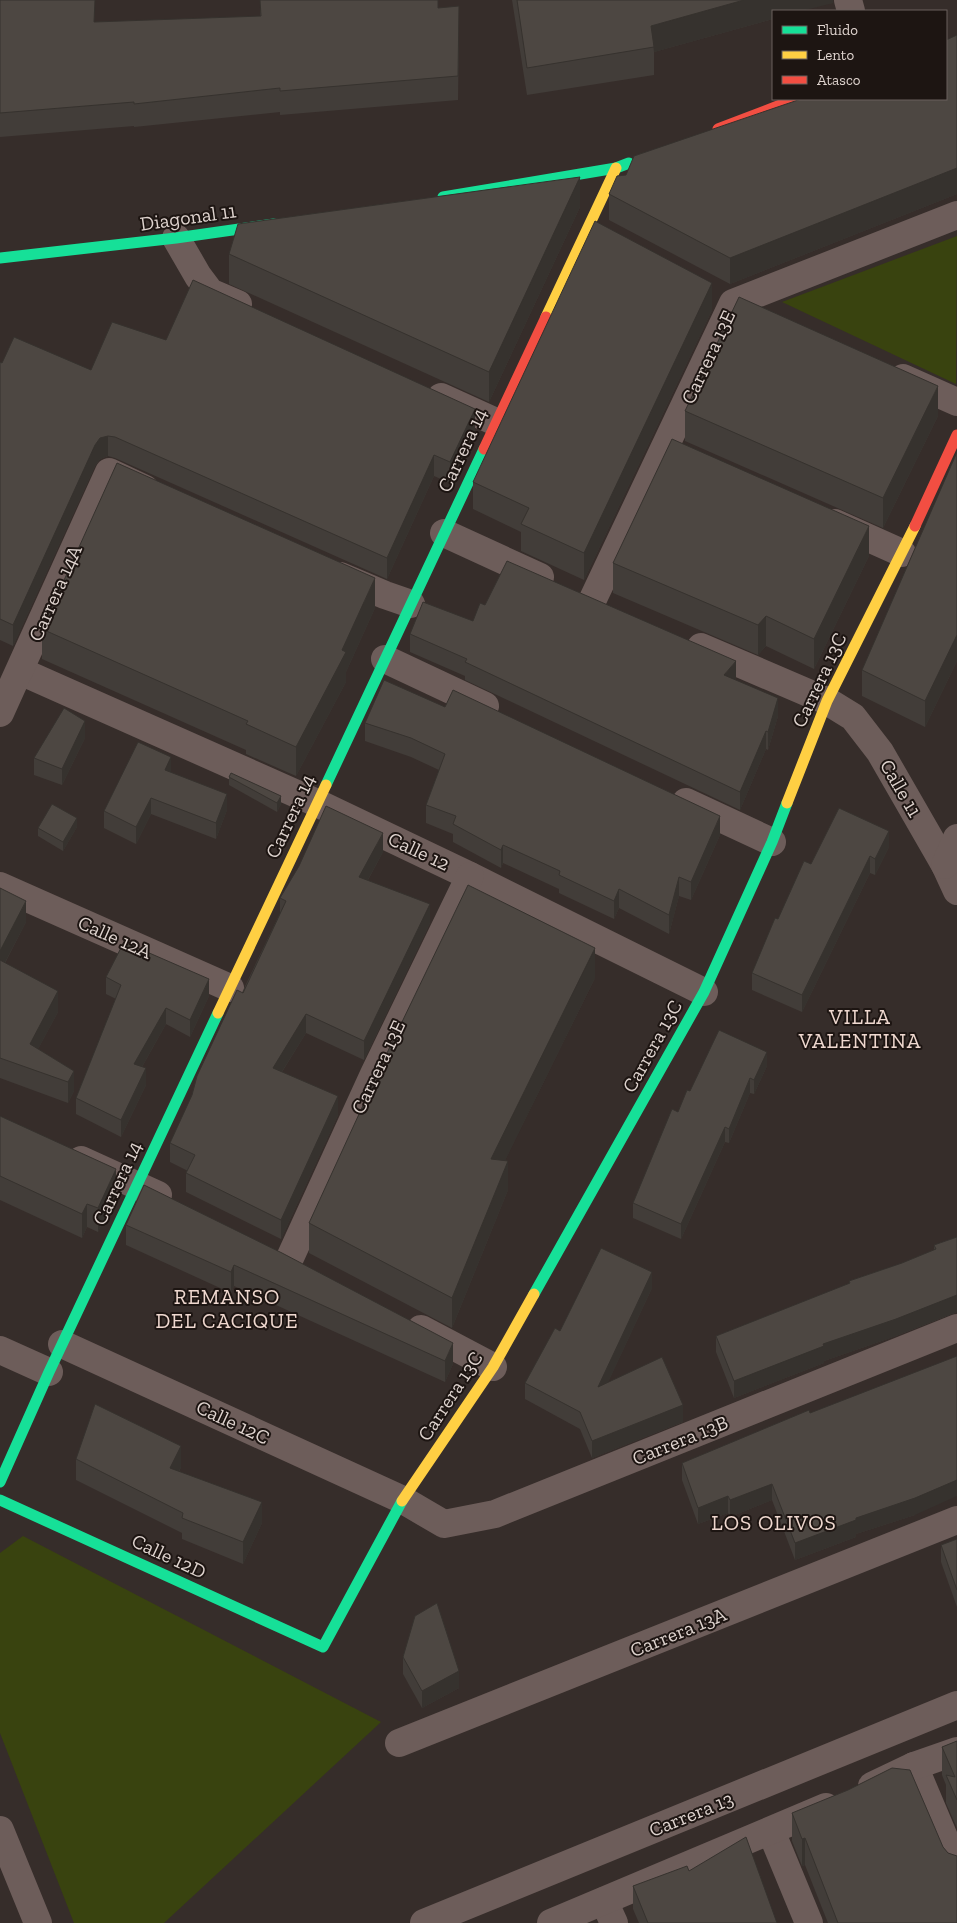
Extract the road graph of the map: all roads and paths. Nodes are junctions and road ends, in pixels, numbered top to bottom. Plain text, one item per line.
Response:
1 (793, 100) edge
2 (706, 133) edge
3 (643, 157) edge
4 (616, 168) junction
5 (430, 200) edge
6 (957, 215) edge
7 (283, 222) edge
8 (588, 227) junction
9 (176, 238) junction
10 (614, 240) edge
11 (0, 258) edge
12 (708, 290) edge
13 (733, 303) junction
14 (264, 316) edge
15 (769, 319) edge
16 (876, 366) edge
17 (416, 385) edge
18 (957, 402) edge
19 (496, 422) junction
20 (957, 435) edge
21 (171, 500) edge
22 (811, 513) edge
23 (444, 533) junction
24 (902, 553) junction
25 (313, 564) edge
26 (592, 601) junction
27 (410, 604) junction
28 (619, 612) edge
29 (674, 636) edge
30 (385, 659) junction
31 (20, 671) junction
32 (827, 701) junction
33 (0, 712) edge
34 (511, 718) edge
35 (664, 791) edge
36 (317, 803) junction
37 (957, 838) edge
38 (772, 842) junction
39 (945, 865) junction
40 (470, 876) junction
41 (0, 886) edge
42 (957, 891) edge
43 (230, 988) junction
44 (704, 992) junction
45 (55, 1148) edge
46 (136, 1185) junction
47 (181, 1207) edge
48 (314, 1273) edge
49 (400, 1318) edge
50 (957, 1328) edge
51 (62, 1344) junction
52 (0, 1350) edge
53 (493, 1367) junction
54 (49, 1372) junction
55 (0, 1482) edge
56 (0, 1500) edge
57 (403, 1500) junction
58 (957, 1520) edge
59 (322, 1647) joint
60 (957, 1705) edge
61 (400, 1744) dead end
62 (957, 1751) edge
63 (914, 1766) junction
64 (0, 1830) edge
65 (771, 1831) junction
66 (957, 1868) edge
67 (609, 1912) edge
68 (38, 1923) edge
69 (424, 1923) edge
70 (551, 1923) edge
71 (809, 1923) edge

1 - 2 street
3 - 4 street
4 - 5 street
4 - 8 street, Carrera 14
6 - 13 street, Carrera 13E
7 - 9 street, Diagonal 11
8 - 10 street
8 - 19 street, Carrera 14
9 - 11 street, Diagonal 11
9 - 14 street
12 - 13 street
13 - 15 street
13 - 26 street, Carrera 13E
16 - 18 street
17 - 19 street
19 - 23 street, Carrera 14
20 - 24 street, Carrera 13C
21 - 31 street, Carrera 14A
22 - 24 street
23 - 26 street
23 - 27 street, Carrera 14
24 - 32 street, Carrera 13C
25 - 27 street
26 - 28 street
27 - 30 street, Carrera 14
29 - 32 street, Calle 11
30 - 34 street
30 - 36 street, Carrera 14
31 - 33 street, Carrera 14A
31 - 36 street, Calle 12
32 - 38 street, Carrera 13C
32 - 39 street, Calle 11
35 - 38 street
36 - 40 street, Calle 12
36 - 43 street, Carrera 14
37 - 39 street
38 - 44 street, Carrera 13C
39 - 42 street, Calle 11
40 - 44 street, Calle 12
40 - 48 street, Carrera 13E
41 - 43 street, Calle 12A
43 - 46 street, Carrera 14
44 - 53 street, Carrera 13C
45 - 46 street
46 - 47 street
46 - 51 street, Carrera 14
49 - 53 street
50 - 57 street, Carrera 13B
51 - 54 street, Carrera 14
51 - 57 street, Calle 12C
52 - 54 street
53 - 57 street, Carrera 13C
54 - 55 street, Carrera 14
56 - 59 street, Calle 12D
57 - 59 street, Carrera 13C
58 - 61 street, Carrera 13A
60 - 69 street, Carrera 13
62 - 63 street
63 - 65 street
63 - 66 street
64 - 68 street
65 - 67 street
65 - 71 street
67 - 70 street

